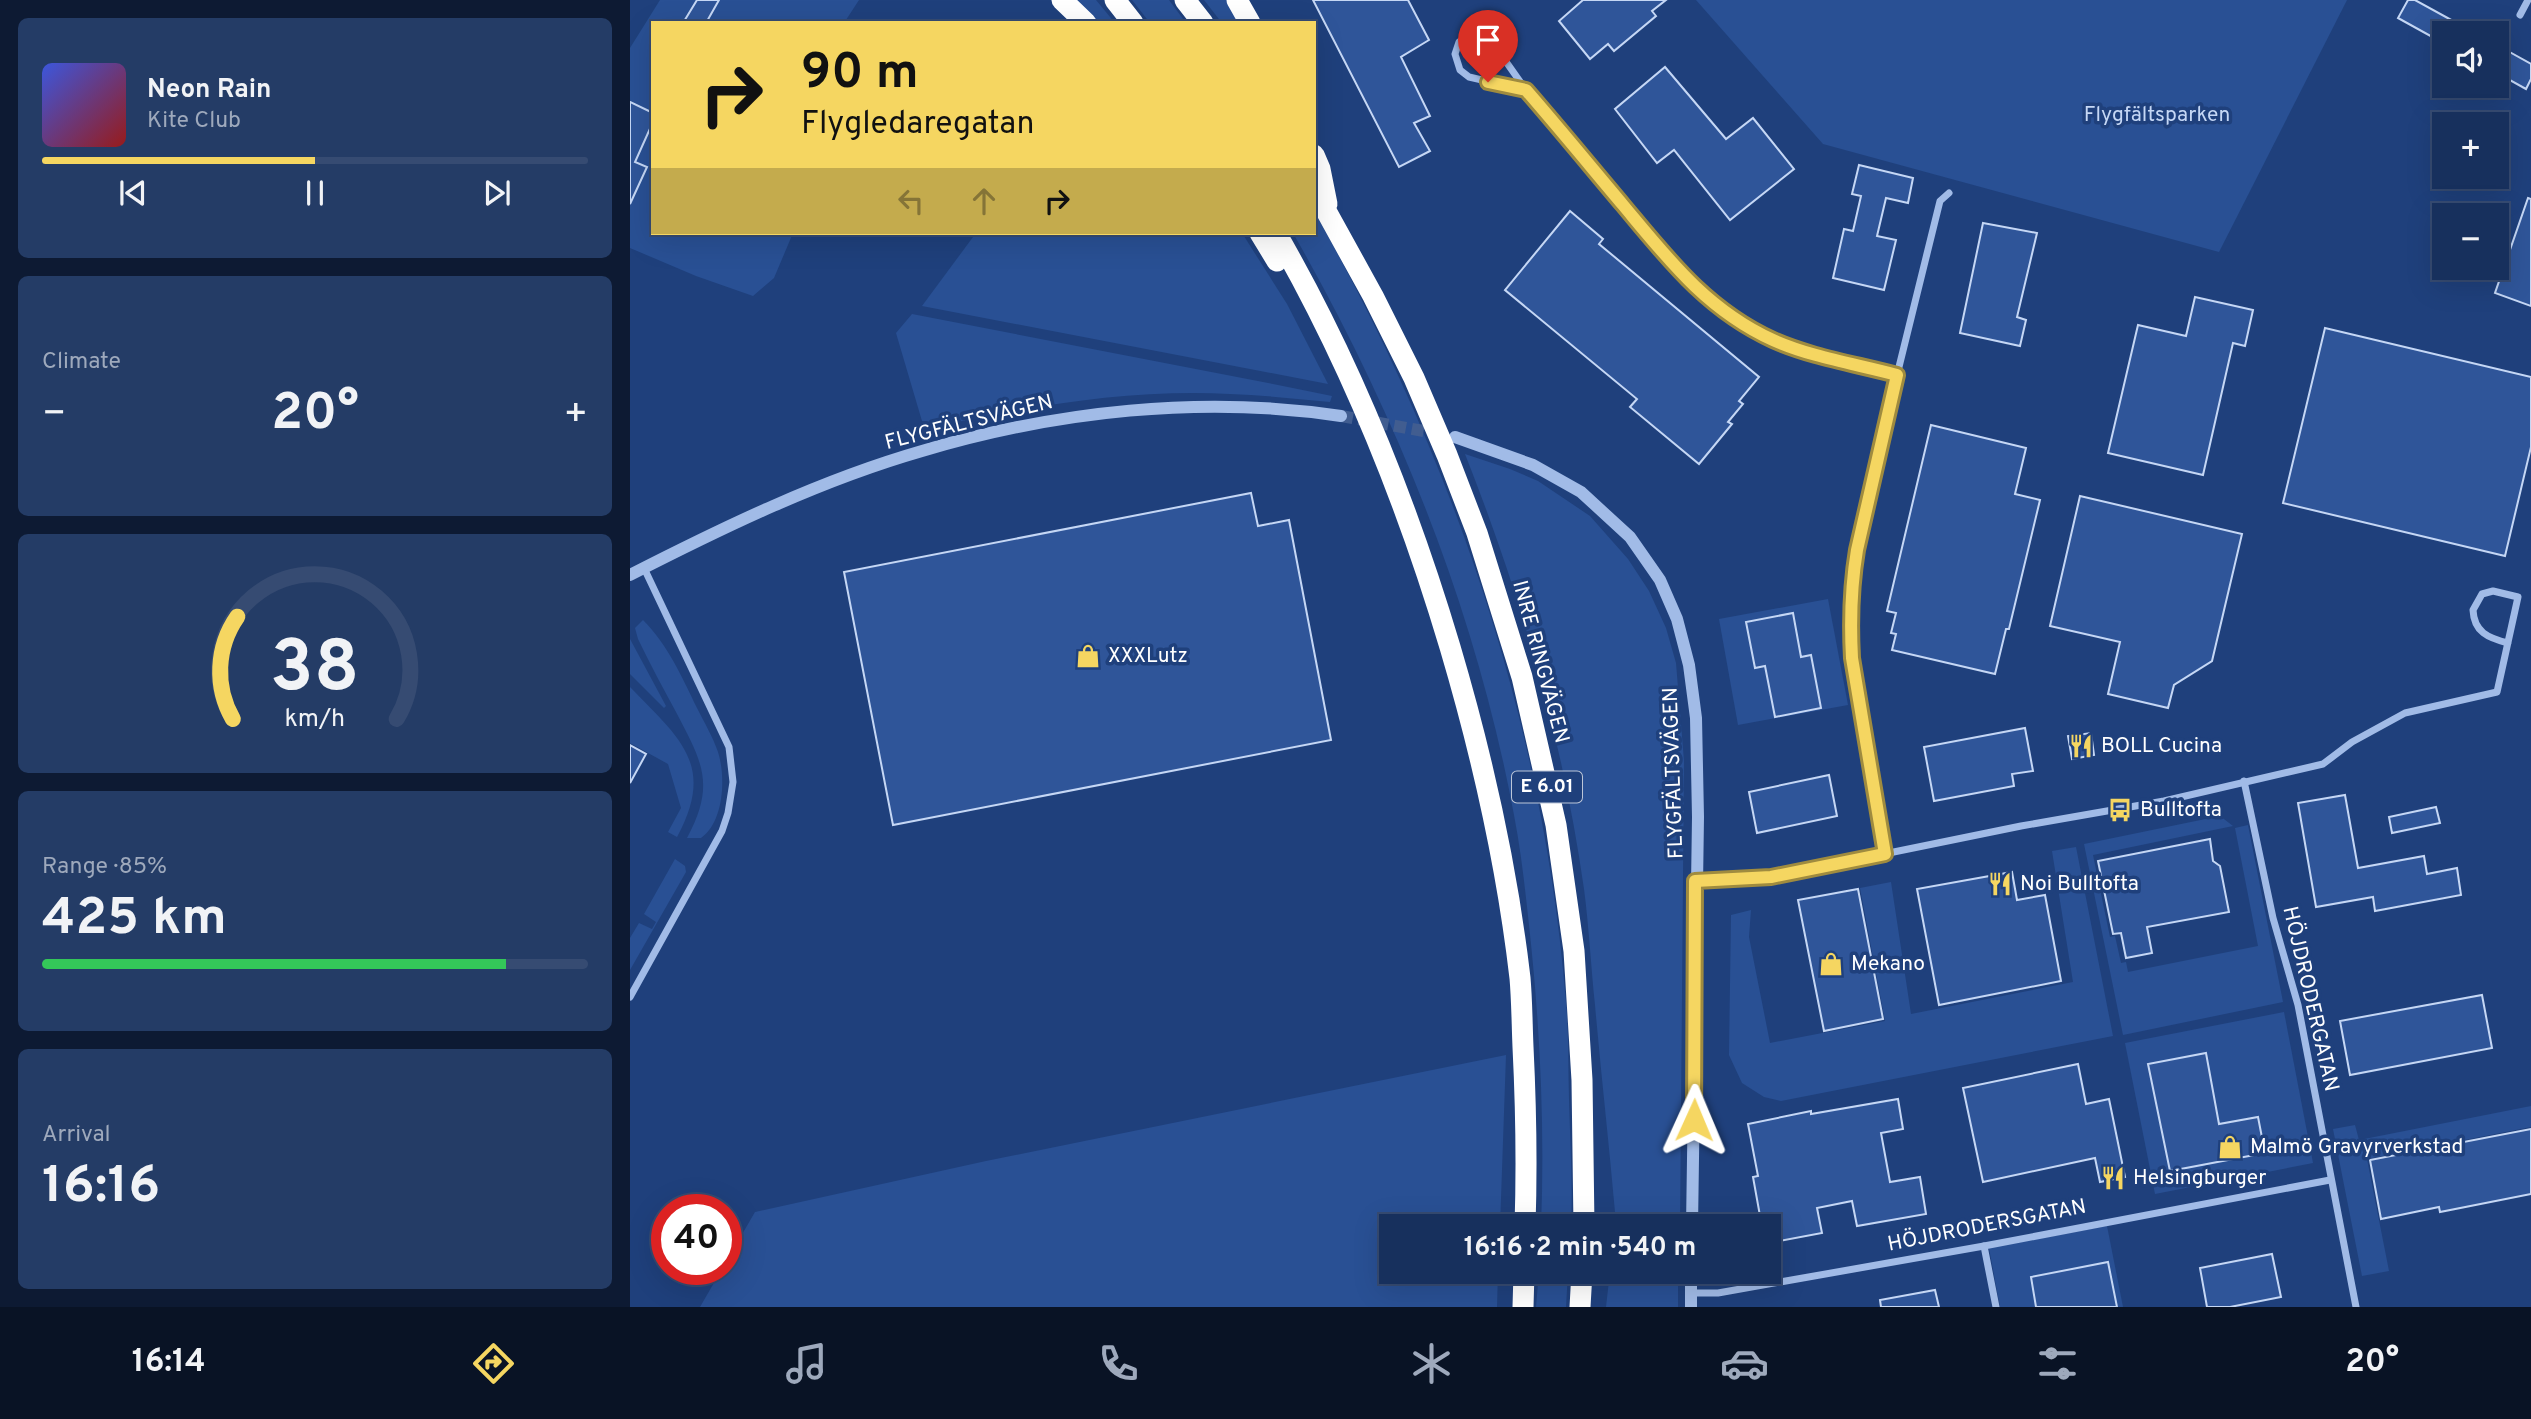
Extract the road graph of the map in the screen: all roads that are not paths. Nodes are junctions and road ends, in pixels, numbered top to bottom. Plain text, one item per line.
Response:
1 (1062, 0) edge
2 (1115, 0) edge
3 (1185, 0) edge
4 (1237, 0) edge
5 (2528, 0) edge
6 (2520, 15) dead end
7 (1084, 21) edge
8 (1131, 21) edge
9 (1201, 21) edge
10 (1249, 21) edge
11 (1526, 90) junction
12 (1316, 160) edge
13 (1950, 192) dead end
14 (1316, 193) edge
15 (1330, 220) junction
16 (1261, 235) edge
17 (1277, 235) edge
18 (1320, 313) junction
19 (1897, 375) junction
20 (1341, 416) tunnel mouth
21 (1455, 437) tunnel mouth
22 (644, 568) junction
23 (630, 575) edge
24 (2508, 643) junction
25 (2244, 781) junction
26 (1885, 854) junction
27 (1695, 881) junction
28 (630, 997) edge
29 (2330, 1180) junction
30 (1525, 1214) edge
31 (1584, 1214) edge
32 (1692, 1214) edge
33 (1984, 1246) junction
34 (1524, 1284) edge
35 (1581, 1284) edge
36 (1691, 1284) edge
37 (1691, 1293) junction
38 (1523, 1307) edge
39 (1580, 1307) edge
40 (1691, 1307) edge
41 (1996, 1307) edge
42 (2356, 1307) edge

1 - 7 highway
2 - 8 highway
3 - 9 highway
4 - 10 highway
5 - 6 street
11 - 11 street
11 - 19 street
12 - 15 highway
13 - 19 street
14 - 15 highway, INRE RINGVÄGEN / E 6.01
15 - 31 highway, INRE RINGVÄGEN / E 6.01
16 - 18 highway
17 - 18 highway, E 6.01
18 - 30 highway, E 6.01
19 - 26 street
20 - 22 street, FLYGFÄLTSVÄGEN
21 - 27 street, FLYGFÄLTSVÄGEN
22 - 23 street, FLYGFÄLTSVÄGEN
22 - 28 street
24 - 24 street
24 - 25 street
25 - 26 street
25 - 29 street, HÖJDRODERGATAN
26 - 27 street
27 - 32 street, FLYGFÄLTSVÄGEN
29 - 33 street, HÖJDRODERSGATAN
29 - 42 street, HÖJDRODERGATAN
33 - 37 street, HÖJDRODERSGATAN
33 - 41 street
34 - 38 highway
35 - 39 highway
36 - 37 street
37 - 40 street

